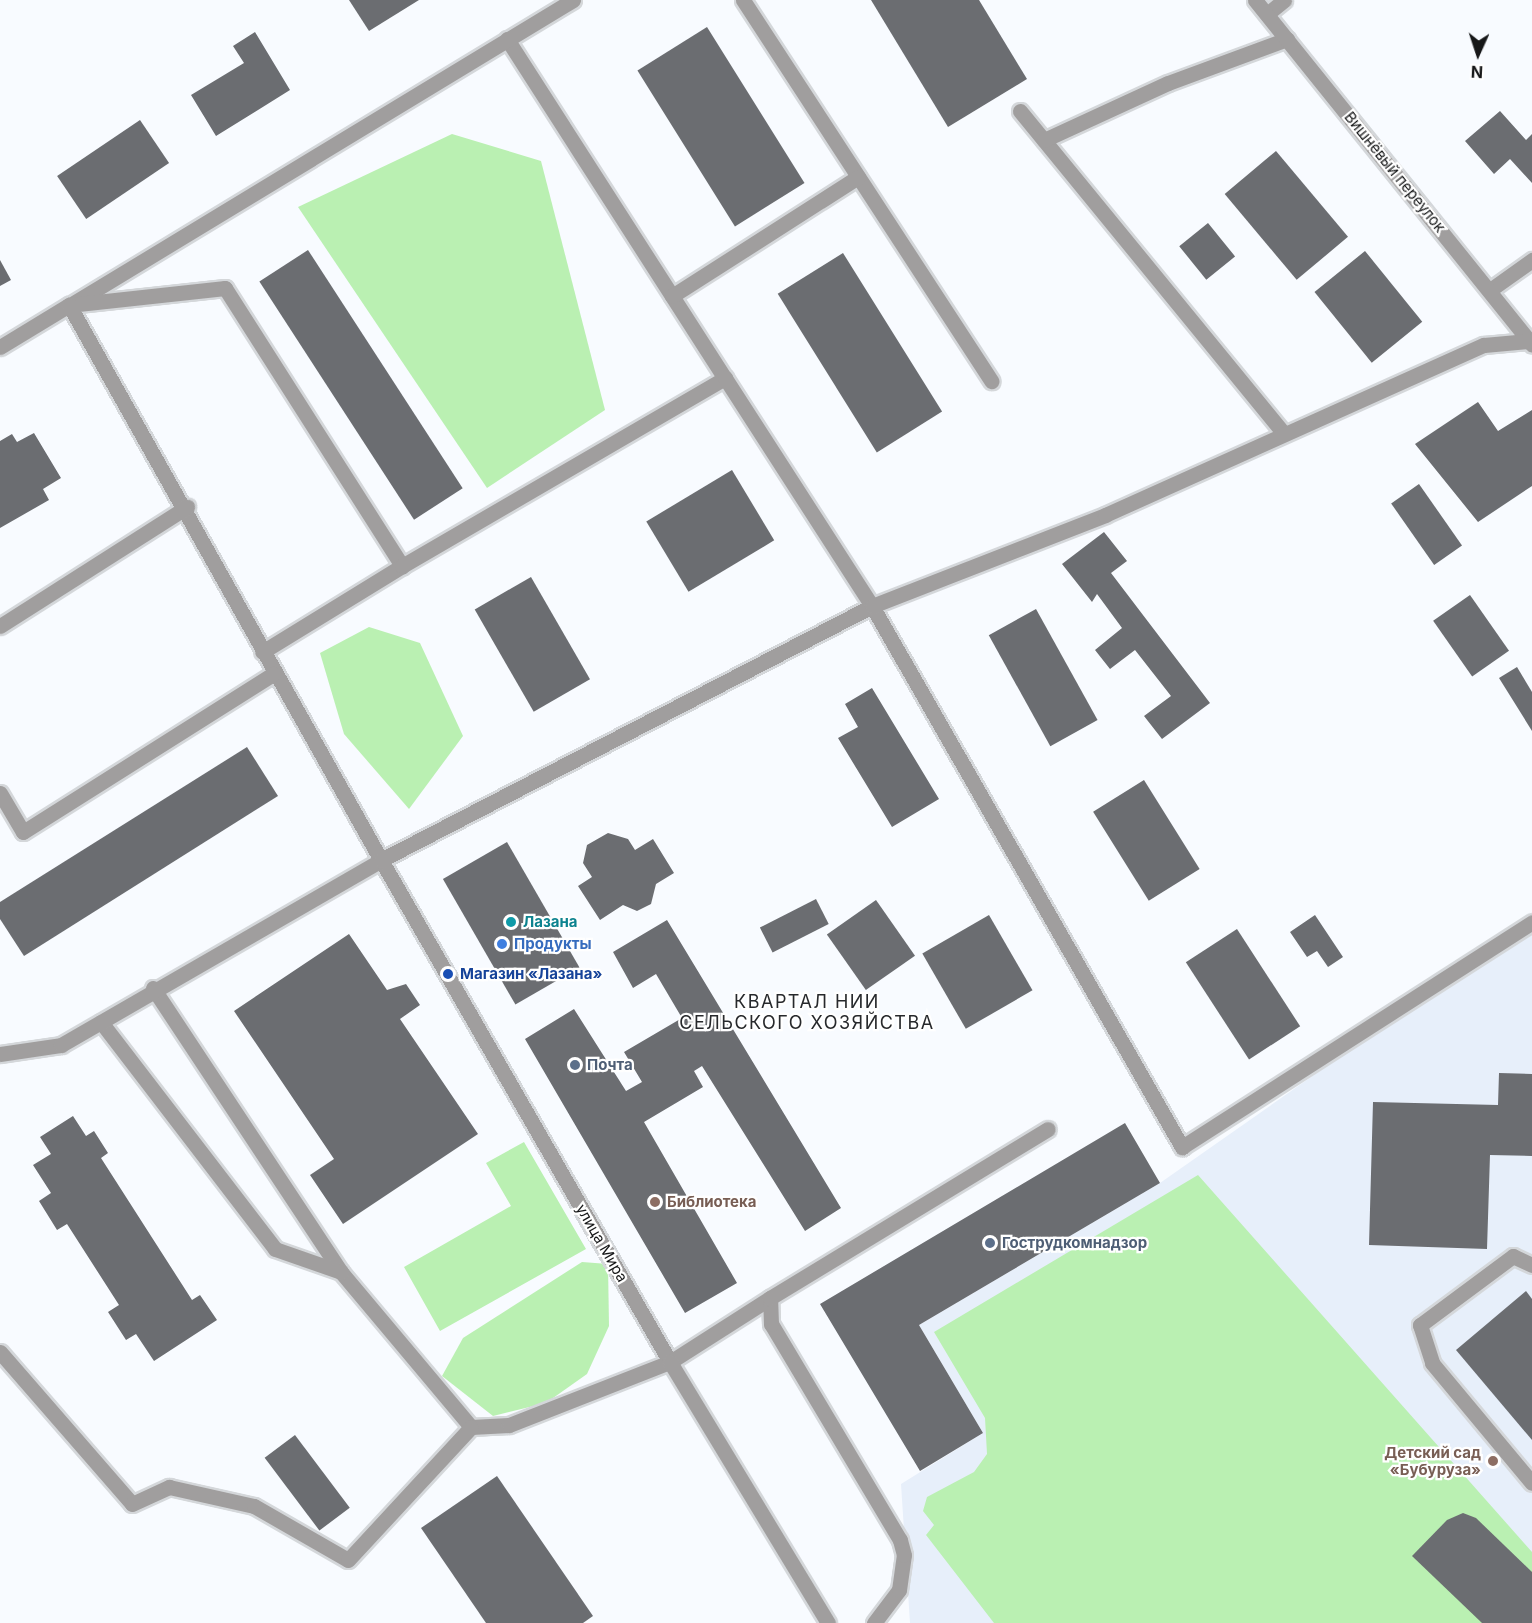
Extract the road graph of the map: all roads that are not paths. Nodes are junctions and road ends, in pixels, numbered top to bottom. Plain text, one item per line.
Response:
1 (573, 0) edge
2 (743, 0) edge
3 (1255, 0) edge
4 (1284, 0) edge
5 (1267, 14) junction
6 (507, 39) junction
7 (1287, 39) junction
8 (1020, 111) dead end
9 (1044, 140) junction
10 (858, 177) junction
11 (1532, 260) edge
12 (1490, 290) junction
13 (672, 296) junction
14 (69, 305) junction
15 (1530, 343) edge
16 (0, 347) edge
17 (725, 378) junction
18 (991, 381) dead end
19 (1283, 432) junction
20 (187, 507) junction
21 (402, 566) junction
22 (872, 606) junction
23 (0, 626) edge
24 (262, 652) junction
25 (273, 674) junction
26 (0, 792) edge
27 (381, 860) junction
28 (1532, 922) edge
29 (153, 988) junction
30 (101, 1022) junction
31 (0, 1054) edge
32 (1048, 1129) dead end
33 (1532, 1265) edge
34 (341, 1272) junction
35 (770, 1298) junction
36 (0, 1352) edge
37 (670, 1362) junction
38 (471, 1427) junction
39 (1532, 1483) edge
40 (828, 1623) edge
41 (874, 1623) edge

1 - 6 street
2 - 10 street
3 - 5 street, Вишнёвый переулок
4 - 5 street
5 - 7 street, Вишнёвый переулок
6 - 13 street
6 - 14 street
7 - 9 street
7 - 12 street, Вишнёвый переулок
8 - 9 street
9 - 19 street
10 - 13 street
10 - 18 street
11 - 12 street
12 - 15 street, Вишнёвый переулок
13 - 17 street
14 - 16 street
14 - 20 street, улица Мира
14 - 21 street
15 - 19 street
17 - 21 street
17 - 22 street
19 - 22 street
20 - 23 street
20 - 24 street, улица Мира
21 - 24 street
22 - 27 street
22 - 28 street
24 - 25 street, улица Мира
25 - 26 street
25 - 27 street, улица Мира
27 - 29 street
27 - 37 street, улица Мира
29 - 30 street
29 - 34 street
30 - 31 street
30 - 34 street
32 - 35 street
33 - 39 street
34 - 38 street
35 - 37 street
35 - 41 street
36 - 38 street
37 - 38 street
37 - 40 street, улица Мира

